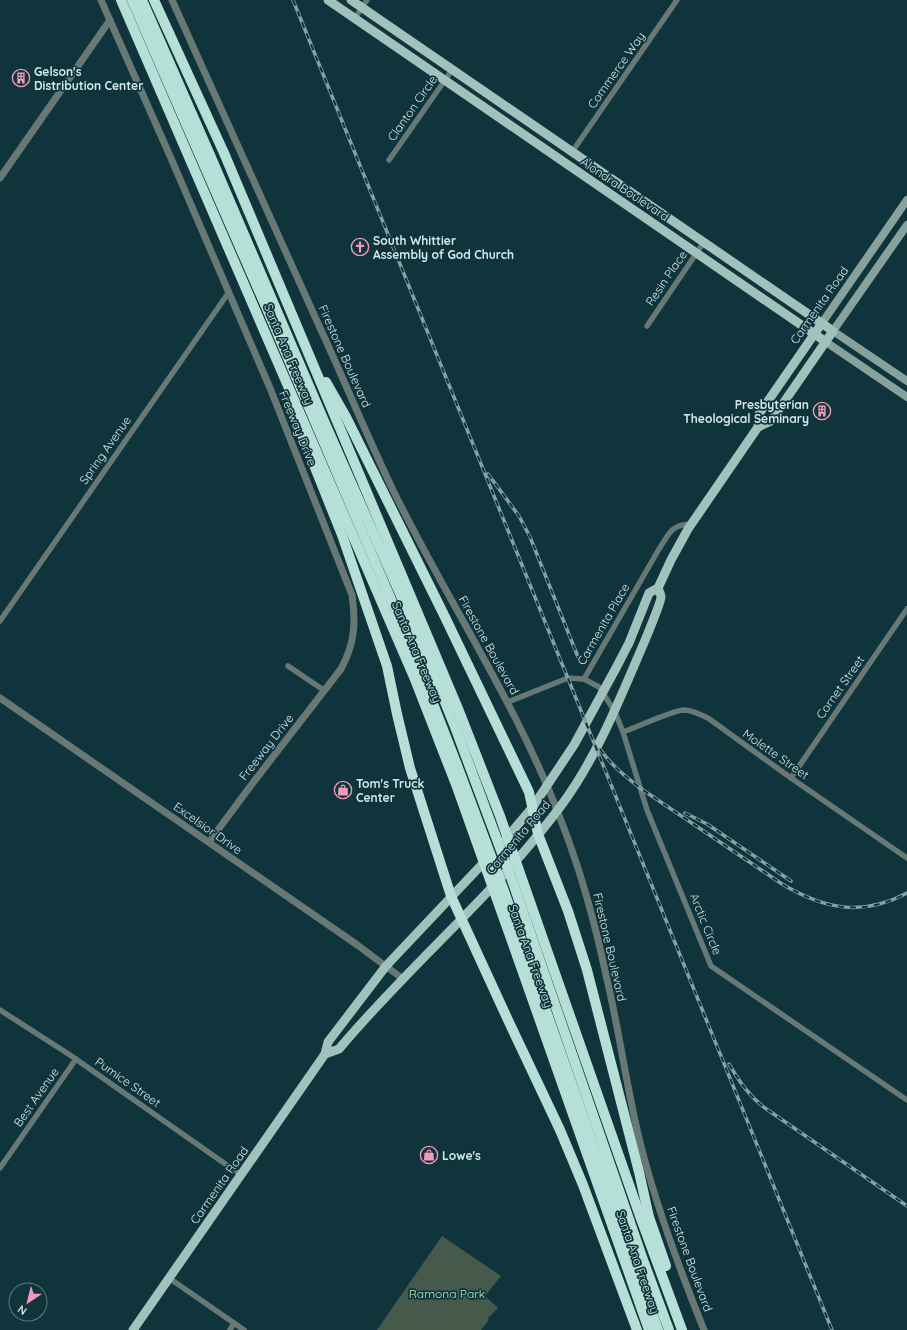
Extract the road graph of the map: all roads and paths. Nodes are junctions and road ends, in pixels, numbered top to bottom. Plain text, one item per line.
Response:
1 (101, 0) edge
2 (121, 0) edge
3 (132, 0) edge
4 (142, 0) edge
5 (154, 0) edge
6 (172, 0) edge
7 (328, 0) edge
8 (351, 0) edge
9 (678, 0) edge
10 (365, 4) edge
11 (355, 18) junction
12 (110, 20) junction
13 (452, 70) junction
14 (445, 80) junction
15 (572, 152) junction
16 (389, 160) dead end
17 (607, 176) junction
18 (0, 178) edge
19 (600, 186) junction
20 (907, 200) edge
21 (907, 225) edge
22 (704, 242) junction
23 (697, 253) junction
24 (229, 292) junction
25 (261, 323) junction
26 (822, 323) junction
27 (647, 326) dead end
28 (833, 331) junction
29 (300, 334) junction
30 (814, 334) junction
31 (826, 342) junction
32 (907, 382) edge
33 (907, 397) edge
34 (758, 426) junction
35 (692, 524) junction
36 (658, 588) junction
37 (907, 609) edge
38 (0, 621) edge
39 (288, 666) dead end
40 (584, 679) junction
41 (325, 691) junction
42 (0, 698) edge
43 (508, 702) junction
44 (623, 732) junction
45 (791, 778) junction
46 (532, 808) junction
47 (538, 834) junction
48 (209, 842) junction
49 (907, 858) edge
50 (451, 896) junction
51 (462, 920) junction
52 (386, 966) junction
53 (403, 978) junction
54 (0, 1010) edge
55 (325, 1054) junction
56 (76, 1059) junction
57 (907, 1100) edge
58 (0, 1168) edge
59 (241, 1175) junction
60 (169, 1278) junction
61 (234, 1323) junction
62 (133, 1330) edge
63 (230, 1330) edge
64 (244, 1330) edge
65 (637, 1330) edge
66 (649, 1330) edge
67 (658, 1330) edge
68 (669, 1330) edge
69 (682, 1330) edge
70 (704, 1330) edge

1 - 12 street, Freeway Drive
2 - 25 highway, Santa Ana Freeway
3 - 67 highway
4 - 68 highway
5 - 29 highway, Santa Ana Freeway
6 - 43 street, Firestone Boulevard
7 - 11 main road, Alondra Boulevard
8 - 10 main road, Alondra Boulevard
9 - 15 street, Commerce Way
10 - 11 street
10 - 13 main road, Alondra Boulevard
11 - 14 main road, Alondra Boulevard
12 - 18 street
12 - 24 street, Freeway Drive
13 - 14 street, Clanton Circle
13 - 15 main road, Alondra Boulevard
14 - 16 street, Clanton Circle
14 - 19 main road, Alondra Boulevard
15 - 17 main road, Alondra Boulevard
17 - 19 main road
17 - 22 main road, Alondra Boulevard
19 - 23 main road, Alondra Boulevard
20 - 26 main road, Carmenita Road
21 - 28 main road, Carmenita Road
22 - 23 street, Resin Place
22 - 26 main road, Alondra Boulevard
23 - 27 street, Resin Place
23 - 30 main road, Alondra Boulevard
24 - 38 street, Spring Avenue
24 - 41 street, Freeway Drive
25 - 50 highway
25 - 66 highway, Santa Ana Freeway
26 - 28 main road, Alondra Boulevard
26 - 30 main road, Carmenita Road
28 - 31 main road, Carmenita Road
28 - 32 main road, Alondra Boulevard
29 - 46 highway
29 - 69 highway, Santa Ana Freeway
30 - 31 main road, Alondra Boulevard
30 - 34 main road, Carmenita Road
31 - 33 main road, Alondra Boulevard
31 - 34 main road, Carmenita Road
34 - 35 main road, Carmenita Road
35 - 36 main road, Carmenita Road
35 - 40 street, Carmenita Place
36 - 46 main road, Carmenita Road
36 - 47 main road, Carmenita Road
37 - 45 street, Cornet Street
39 - 41 street
40 - 43 street, Carmenita Place
40 - 44 street, Arctic Circle
41 - 48 street, Freeway Drive
42 - 48 street, Excelsior Drive
43 - 70 street, Firestone Boulevard
44 - 45 street, Molette Street
44 - 57 street, Arctic Circle
45 - 49 street, Molette Street
46 - 47 highway
46 - 50 main road, Carmenita Road
47 - 51 main road, Carmenita Road
47 - 69 highway
48 - 52 street, Excelsior Drive
50 - 51 highway
50 - 52 main road, Carmenita Road
51 - 53 main road, Carmenita Road
51 - 65 highway
52 - 53 street, Excelsior Drive
52 - 55 main road, Carmenita Road
53 - 55 main road, Carmenita Road
54 - 56 street, Pumice Street
55 - 59 main road, Carmenita Road
56 - 58 street, Best Avenue
56 - 59 street, Pumice Street
59 - 60 main road, Carmenita Road
60 - 61 street
60 - 62 main road, Carmenita Road
61 - 63 street
61 - 64 street

